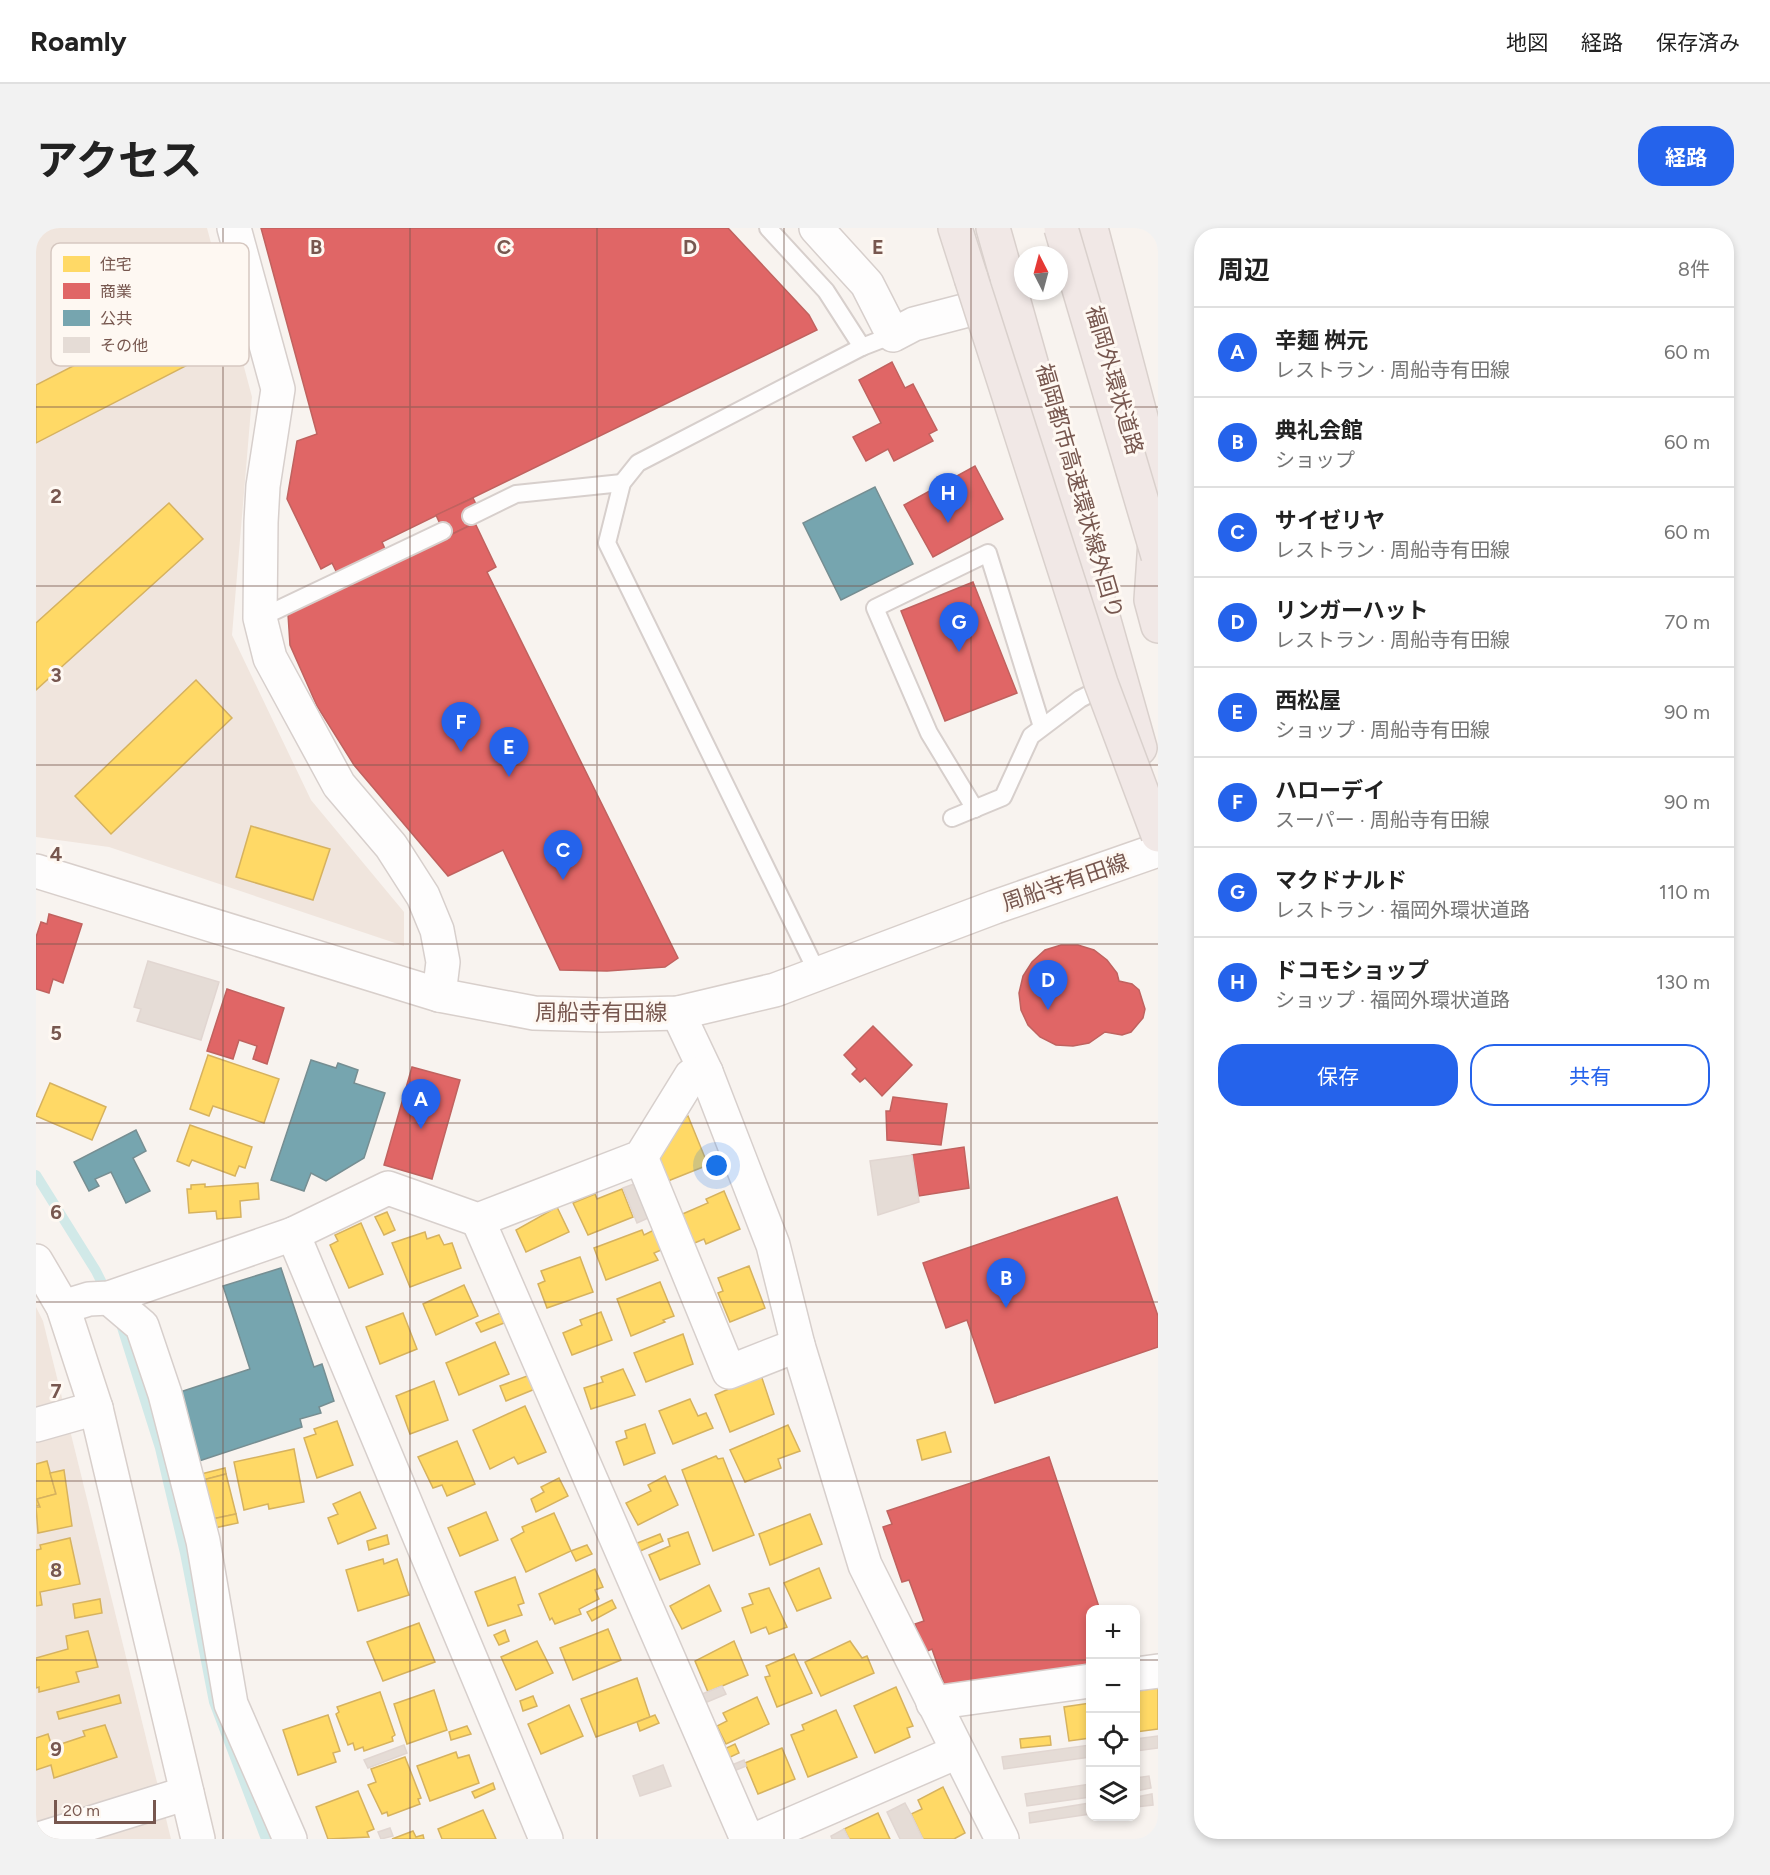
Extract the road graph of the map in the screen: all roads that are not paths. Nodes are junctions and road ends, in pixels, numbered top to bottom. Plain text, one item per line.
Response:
1 (234, 228) edge
2 (768, 228) edge
3 (816, 228) edge
4 (955, 228) edge
5 (993, 228) edge
6 (1002, 228) edge
7 (1061, 228) edge
8 (1071, 228) edge
9 (1091, 228) edge
10 (238, 243) edge
11 (249, 283) edge
12 (1011, 289) junction
13 (893, 335) junction
14 (862, 347) junction
15 (1158, 482) edge
16 (622, 483) junction
17 (471, 516) dead end
18 (443, 531) dead end
19 (1157, 537) edge
20 (260, 618) junction
21 (1158, 626) edge
22 (1119, 680) junction
23 (1042, 727) junction
24 (1158, 755) edge
25 (1158, 808) edge
26 (975, 809) junction
27 (952, 818) dead end
28 (1158, 835) edge
29 (1158, 850) edge
30 (36, 871) edge
31 (818, 974) junction
32 (439, 995) junction
33 (678, 1012) junction
34 (706, 1072) junction
35 (641, 1157) junction
36 (478, 1220) junction
37 (293, 1234) junction
38 (36, 1261) edge
39 (87, 1301) junction
40 (798, 1345) junction
41 (96, 1408) junction
42 (36, 1425) edge
43 (1158, 1671) edge
44 (1140, 1673) edge
45 (1086, 1682) edge
46 (933, 1703) junction
47 (957, 1752) junction
48 (187, 1793) junction
49 (39, 1839) edge
50 (198, 1839) edge
51 (290, 1839) edge
52 (546, 1839) edge
53 (747, 1839) edge
54 (757, 1839) edge
55 (1002, 1839) edge

1 - 10 street
2 - 14 lane
3 - 13 street
4 - 28 highway, bridge
5 - 12 highway
6 - 24 highway, 福岡都市高速環状線外回り
7 - 19 highway, bridge
8 - 19 highway, 福岡外環状道路
9 - 15 highway
11 - 20 street
12 - 13 street
12 - 22 highway
13 - 14 lane
14 - 16 lane
16 - 17 lane
16 - 31 lane
18 - 20 lane
19 - 21 highway
20 - 32 street
22 - 23 lane
22 - 25 highway
23 - 26 lane
23 - 26 lane
26 - 27 lane
29 - 31 street, 周船寺有田線
30 - 32 street, 周船寺有田線
31 - 33 street, 周船寺有田線
32 - 33 street, 周船寺有田線
33 - 34 street
34 - 35 street
34 - 40 street
35 - 36 street
35 - 40 street
36 - 37 street
36 - 53 street
37 - 39 street
37 - 52 street
38 - 39 street
39 - 41 street
39 - 51 street
40 - 46 street
41 - 42 street
41 - 48 street
43 - 44 street
45 - 46 street
46 - 47 street
47 - 54 street
47 - 55 street
48 - 49 street
48 - 50 street

